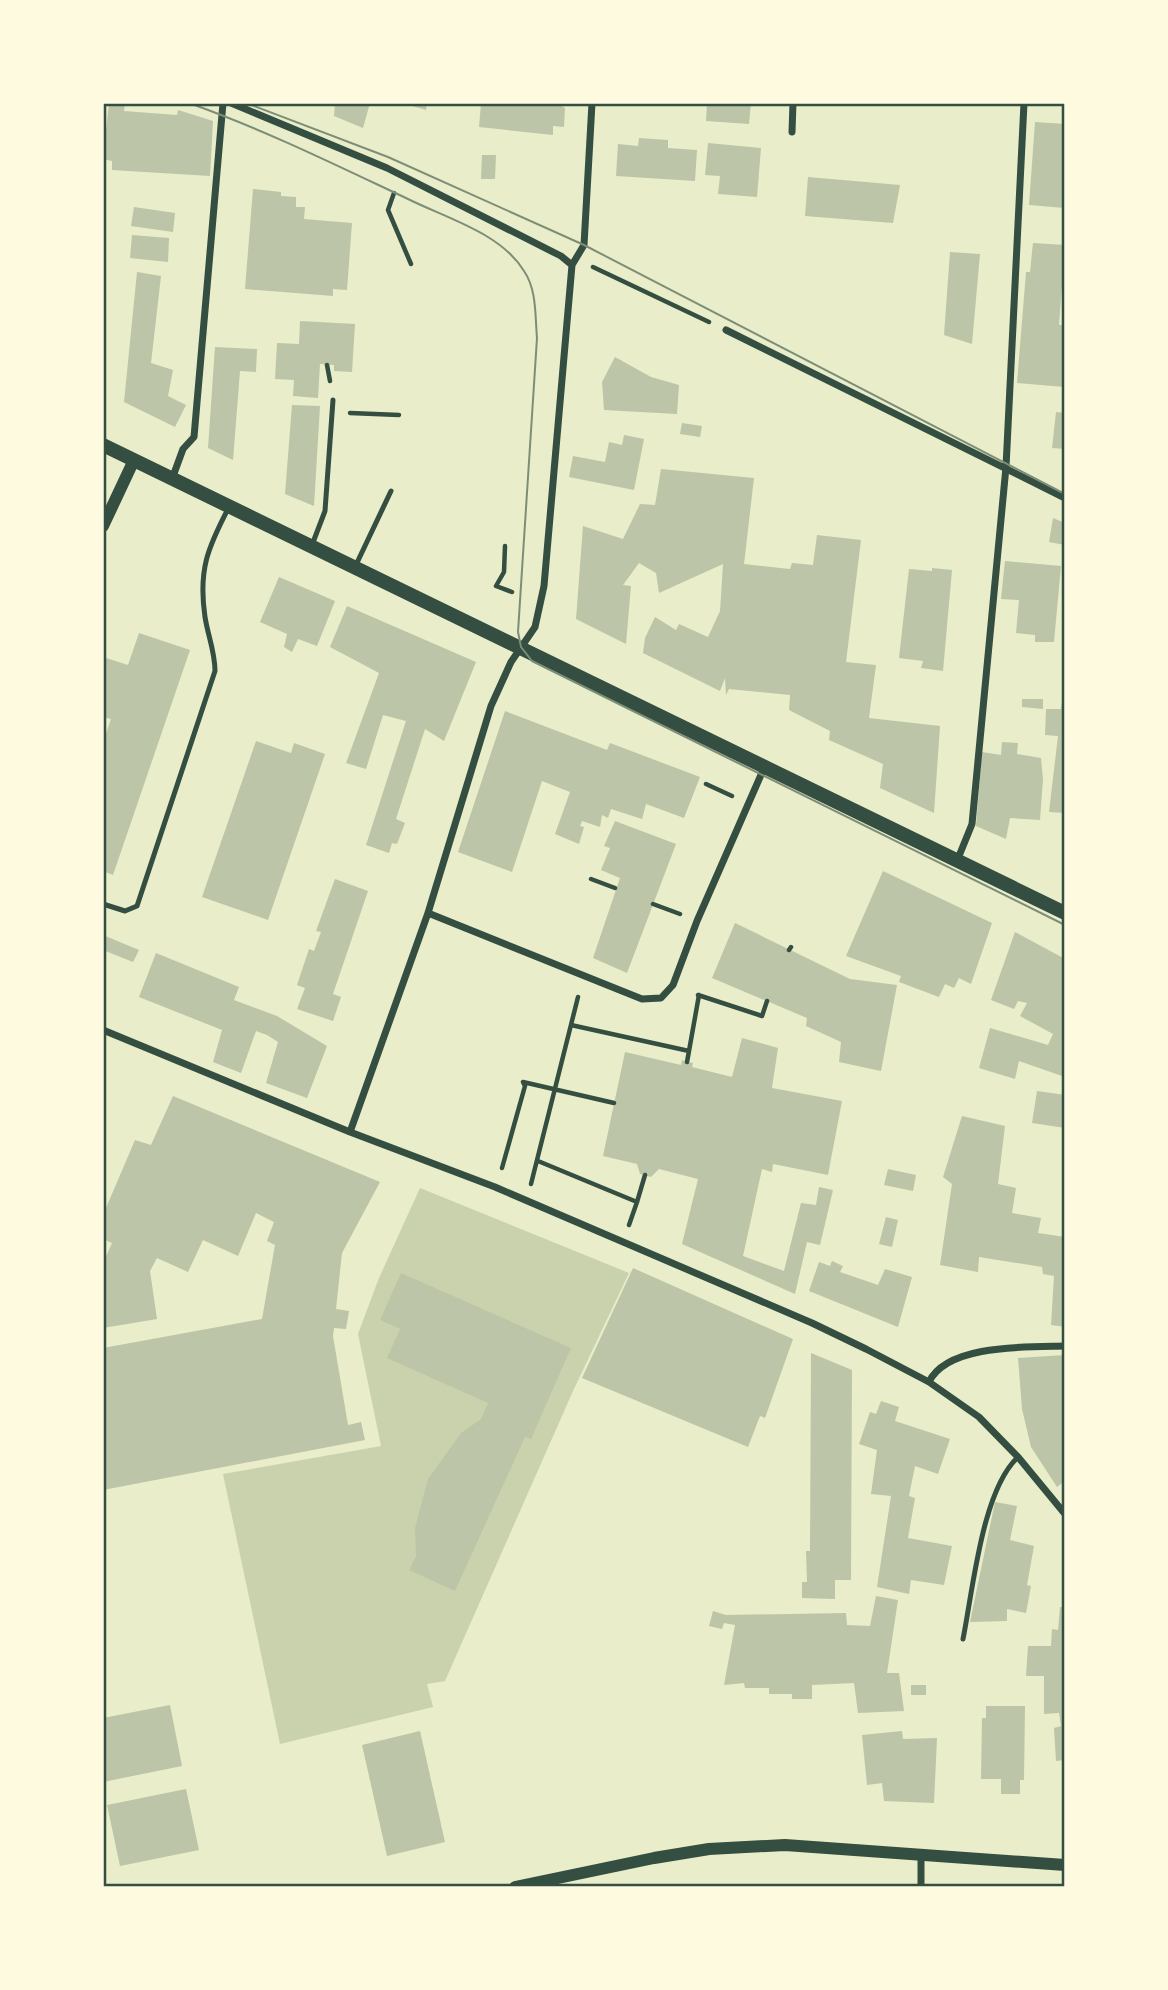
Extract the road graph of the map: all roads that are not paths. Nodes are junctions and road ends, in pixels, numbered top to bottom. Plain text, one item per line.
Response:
1 (223, 103) edge
2 (231, 103) edge
3 (592, 103) edge
4 (793, 103) edge
5 (1024, 103) edge
6 (792, 132) dead end
7 (572, 265) junction
8 (726, 330) road end
9 (333, 400) dead end
10 (103, 445) edge
11 (134, 460) junction
12 (1006, 467) junction
13 (172, 479) junction
14 (391, 491) dead end
15 (1065, 498) edge
16 (230, 506) junction
17 (103, 526) edge
18 (312, 547) junction
19 (355, 568) junction
20 (521, 647) junction
21 (764, 768) junction
22 (957, 861) junction
23 (103, 904) edge
24 (428, 913) junction
25 (1065, 913) edge
26 (103, 1030) edge
27 (350, 1132) junction
28 (1065, 1346) edge
29 (929, 1382) junction
30 (1017, 1457) junction
31 (1065, 1514) edge
32 (963, 1639) dead end
33 (921, 1856) junction
34 (1065, 1865) edge
35 (515, 1887) edge
36 (921, 1887) edge

1 - 13 street
2 - 7 street
3 - 7 street
4 - 6 street
5 - 12 street
7 - 20 street
8 - 12 street
9 - 18 lane
10 - 11 main road
11 - 13 main road
11 - 17 street
12 - 15 street
12 - 22 street
13 - 16 main road
14 - 19 lane
16 - 18 main road
16 - 23 lane
18 - 19 main road
19 - 20 main road
20 - 21 main road
20 - 24 street
21 - 22 main road
21 - 24 street
22 - 25 main road
24 - 27 street
26 - 27 street
27 - 29 street
28 - 29 street
29 - 30 street
30 - 31 street
30 - 32 lane
33 - 34 street
33 - 35 street
33 - 36 street

